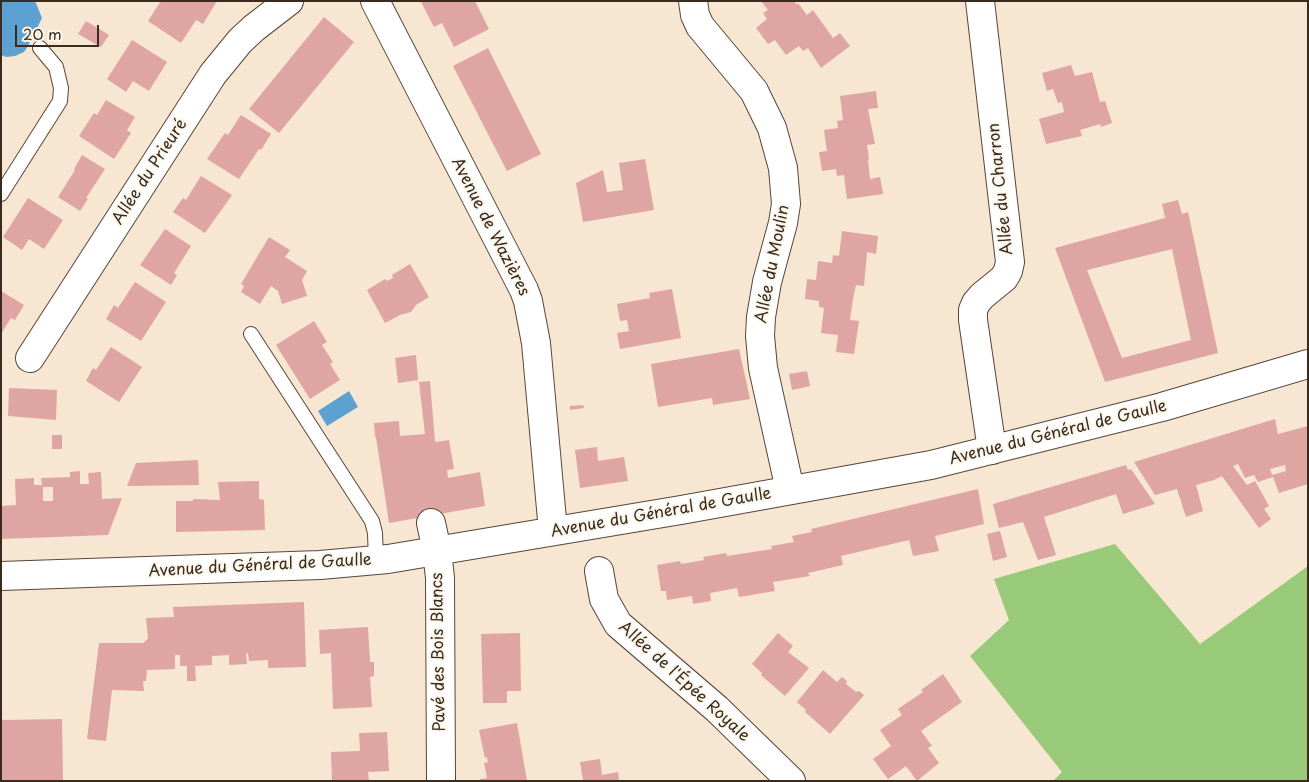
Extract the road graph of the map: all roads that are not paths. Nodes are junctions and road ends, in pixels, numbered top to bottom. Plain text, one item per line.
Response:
1 (288, 1) edge
2 (375, 1) edge
3 (693, 1) edge
4 (980, 1) edge
5 (40, 48) dead end
6 (1, 194) edge
7 (251, 334) dead end
8 (30, 358) dead end
9 (1308, 364) edge
10 (992, 450) junction
11 (790, 490) junction
12 (431, 523) dead end
13 (553, 531) junction
14 (437, 551) junction
15 (376, 561) junction
16 (599, 571) dead end
17 (1, 576) edge
18 (441, 781) edge
19 (791, 781) edge

1 - 8 street, Allée du Prieuré
2 - 13 street, Avenue de Wazières
3 - 11 street, Allée du Moulin
4 - 10 street, Allée du Charron
5 - 6 lane
7 - 15 lane
9 - 10 street, Avenue du Général de Gaulle
10 - 11 street, Avenue du Général de Gaulle
11 - 13 street, Avenue du Général de Gaulle
12 - 14 street, Pavé des Bois Blancs
13 - 14 street, Avenue du Général de Gaulle
14 - 15 street, Avenue du Général de Gaulle
14 - 18 street, Pavé des Bois Blancs
15 - 17 street, Avenue du Général de Gaulle
16 - 19 street, Allée de l'Épée Royale

